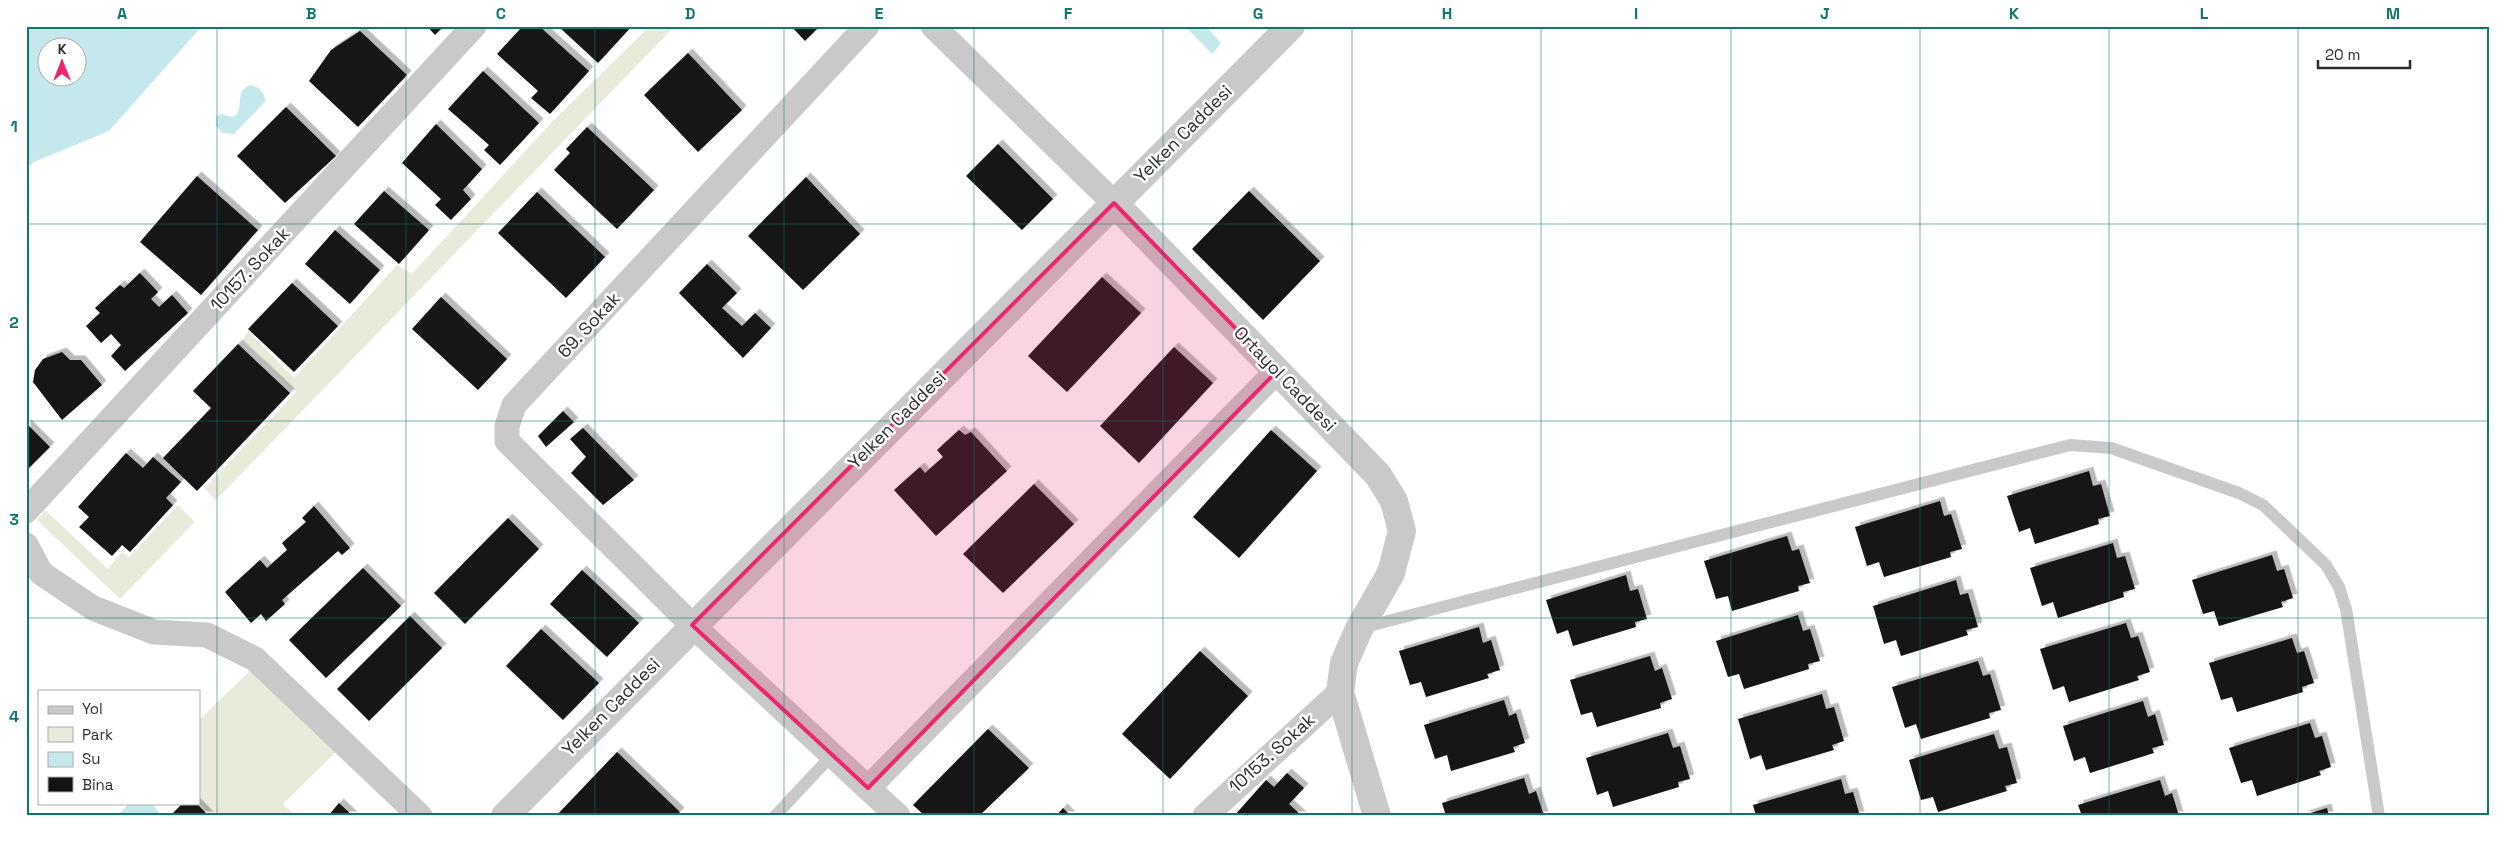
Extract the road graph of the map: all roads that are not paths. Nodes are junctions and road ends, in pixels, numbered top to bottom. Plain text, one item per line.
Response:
1 (474, 26) edge
2 (867, 26) edge
3 (933, 26) edge
4 (1291, 26) edge
5 (1114, 203) junction
6 (1277, 371) junction
7 (26, 511) edge
8 (26, 545) edge
9 (692, 625) junction
10 (1359, 629) junction
11 (1340, 692) junction
12 (832, 755) junction
13 (868, 788) junction
14 (420, 816) edge
15 (505, 816) edge
16 (775, 816) edge
17 (898, 816) edge
18 (1205, 816) edge
19 (1377, 816) edge
20 (2379, 816) edge

1 - 7 street, 10157. Sokak
2 - 9 street, 69. Sokak
3 - 5 street, Ortayol Caddesi
4 - 5 street, Yelken Caddesi
5 - 6 street, Ortayol Caddesi
5 - 9 street, Yelken Caddesi
6 - 10 street, Ortayol Caddesi
6 - 13 street
8 - 14 street
9 - 12 street, 69. Sokak
9 - 15 street, Yelken Caddesi
10 - 11 street, Ortayol Caddesi
10 - 20 lane
11 - 18 street, 10153. Sokak
11 - 19 street, Ortayol Caddesi
12 - 13 street, 69. Sokak
12 - 16 lane
13 - 17 street, 69. Sokak

